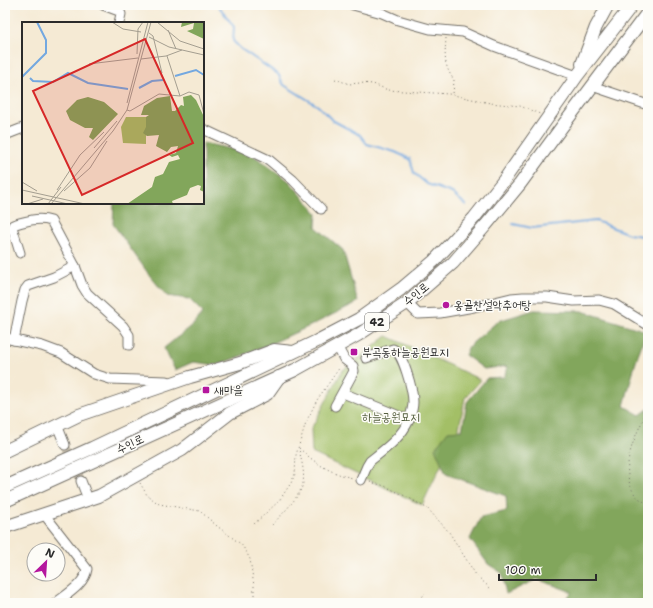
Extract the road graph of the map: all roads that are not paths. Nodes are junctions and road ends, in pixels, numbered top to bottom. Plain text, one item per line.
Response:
1 (103, 5) edge
2 (353, 5) edge
3 (608, 5) edge
4 (632, 5) edge
5 (648, 12) edge
6 (119, 22) edge
7 (577, 76) junction
8 (592, 86) junction
9 (648, 105) edge
10 (22, 128) edge
11 (204, 129) edge
12 (5, 135) edge
13 (321, 209) dead end
14 (20, 253) dead end
15 (75, 266) junction
16 (407, 303) junction
17 (648, 325) edge
18 (9, 339) edge
19 (129, 345) dead end
20 (338, 346) junction
21 (293, 352) junction
22 (366, 358) dead end
23 (280, 376) junction
24 (174, 383) junction
25 (343, 392) junction
26 (335, 406) dead end
27 (409, 420) junction
28 (57, 425) junction
29 (65, 444) tunnel mouth
30 (5, 452) edge
31 (361, 480) road end
32 (81, 481) tunnel mouth
33 (5, 486) edge
34 (88, 499) junction
35 (5, 501) edge
36 (44, 514) junction
37 (5, 527) edge
38 (56, 603) edge

1 - 6 street
2 - 7 street
3 - 7 main road
4 - 7 main road, 수인로 / 42
5 - 8 main road, 수인로 / 42
7 - 21 main road, 수인로 / 42
8 - 9 street
8 - 16 main road, 수인로 / 42
10 - 12 street
11 - 13 street
14 - 15 street
15 - 18 street
15 - 19 street
16 - 17 street
16 - 20 main road, 수인로 / 42
18 - 24 street
20 - 23 main road, 수인로 / 42
20 - 25 street
21 - 24 main road
21 - 33 main road, 수인로 / 42
22 - 27 street
23 - 34 main road
23 - 35 main road, 수인로 / 42
24 - 28 main road
25 - 26 street
25 - 27 street
27 - 31 street
28 - 29 street
28 - 30 main road
32 - 34 street
34 - 36 main road
36 - 37 main road
36 - 38 street

